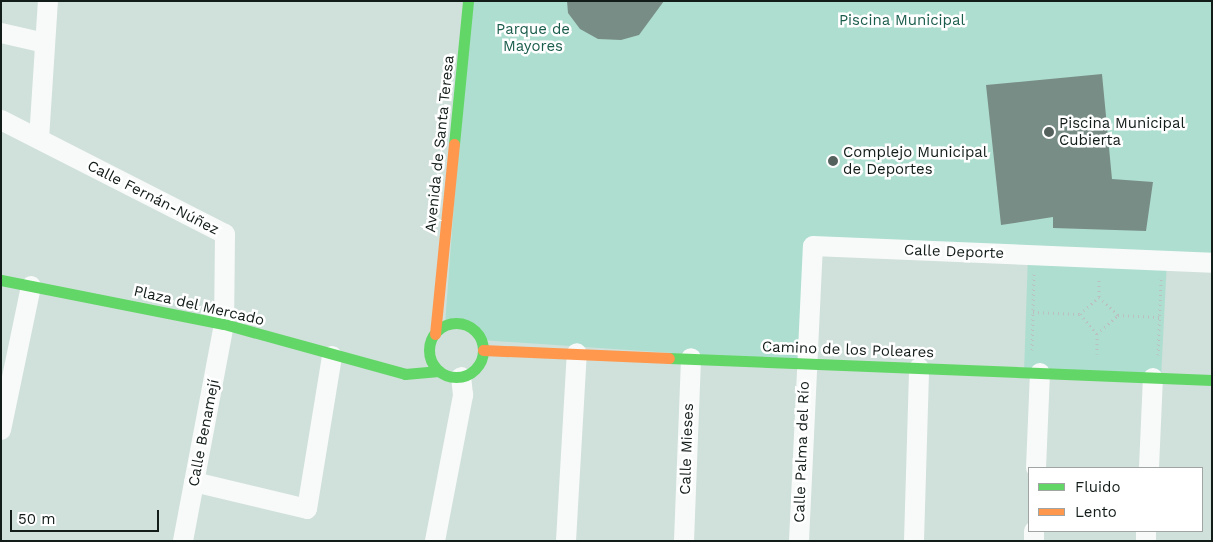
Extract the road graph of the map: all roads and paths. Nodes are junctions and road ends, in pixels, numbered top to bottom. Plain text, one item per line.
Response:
1 (48, 1) edge
2 (468, 1) edge
3 (1, 34) edge
4 (45, 43) junction
5 (1, 120) edge
6 (39, 139) junction
7 (1034, 255) junction
8 (1162, 261) junction
9 (1212, 263) edge
10 (1, 280) edge
11 (31, 286) junction
12 (440, 289) junction
13 (1033, 312) junction
14 (1080, 314) junction
15 (1118, 315) junction
16 (1159, 317) junction
17 (457, 323) junction
18 (224, 324) junction
19 (435, 334) junction
20 (483, 350) junction
21 (577, 353) junction
22 (332, 356) junction
23 (430, 356) junction
24 (691, 358) junction
25 (805, 362) junction
26 (919, 368) junction
27 (388, 369) junction
28 (439, 371) junction
29 (1036, 373) junction
30 (461, 377) junction
31 (1155, 378) junction
32 (1212, 380) edge
33 (1, 430) edge
34 (1036, 467) edge
35 (1149, 467) edge
36 (194, 482) junction
37 (183, 541) edge
38 (435, 541) edge
39 (566, 541) edge
40 (684, 541) edge
41 (799, 541) edge
42 (914, 541) edge

1 - 4 street
2 - 12 street, Avenida de Santa Teresa
3 - 4 street
4 - 6 street
5 - 6 street, Calle Fernán-Núñez
6 - 18 street, Calle Fernán-Núñez
7 - 8 street, Calle Deporte
7 - 13 path
7 - 25 street, Calle Deporte
8 - 9 street, Calle Deporte
8 - 16 path
10 - 11 street, Plaza del Mercado
11 - 18 street, Plaza del Mercado
11 - 33 street
12 - 17 street
12 - 19 street, Avenida de Santa Teresa
13 - 14 path
13 - 29 path
14 - 15 path
14 - 15 path
15 - 16 path
16 - 31 path
17 - 19 street
17 - 20 street
18 - 22 street, Plaza del Mercado
18 - 36 street, Calle Benamejí
19 - 23 street
20 - 21 street, Camino de los Poleares
20 - 30 street
21 - 24 street, Camino de los Poleares
21 - 39 street
22 - 27 street, Plaza del Mercado
22 - 36 street
23 - 27 street, Plaza del Mercado
23 - 28 street
24 - 25 street, Camino de los Poleares
24 - 40 street, Calle Mieses
25 - 26 street, Camino de los Poleares
25 - 41 street, Calle Palma del Río
26 - 29 street, Camino de los Poleares
26 - 42 street
27 - 28 street, Plaza del Mercado
28 - 30 street
29 - 31 street, Camino de los Poleares
29 - 34 street
30 - 38 street
31 - 32 street, Camino de los Poleares
31 - 35 street
36 - 37 street, Calle Benamejí

